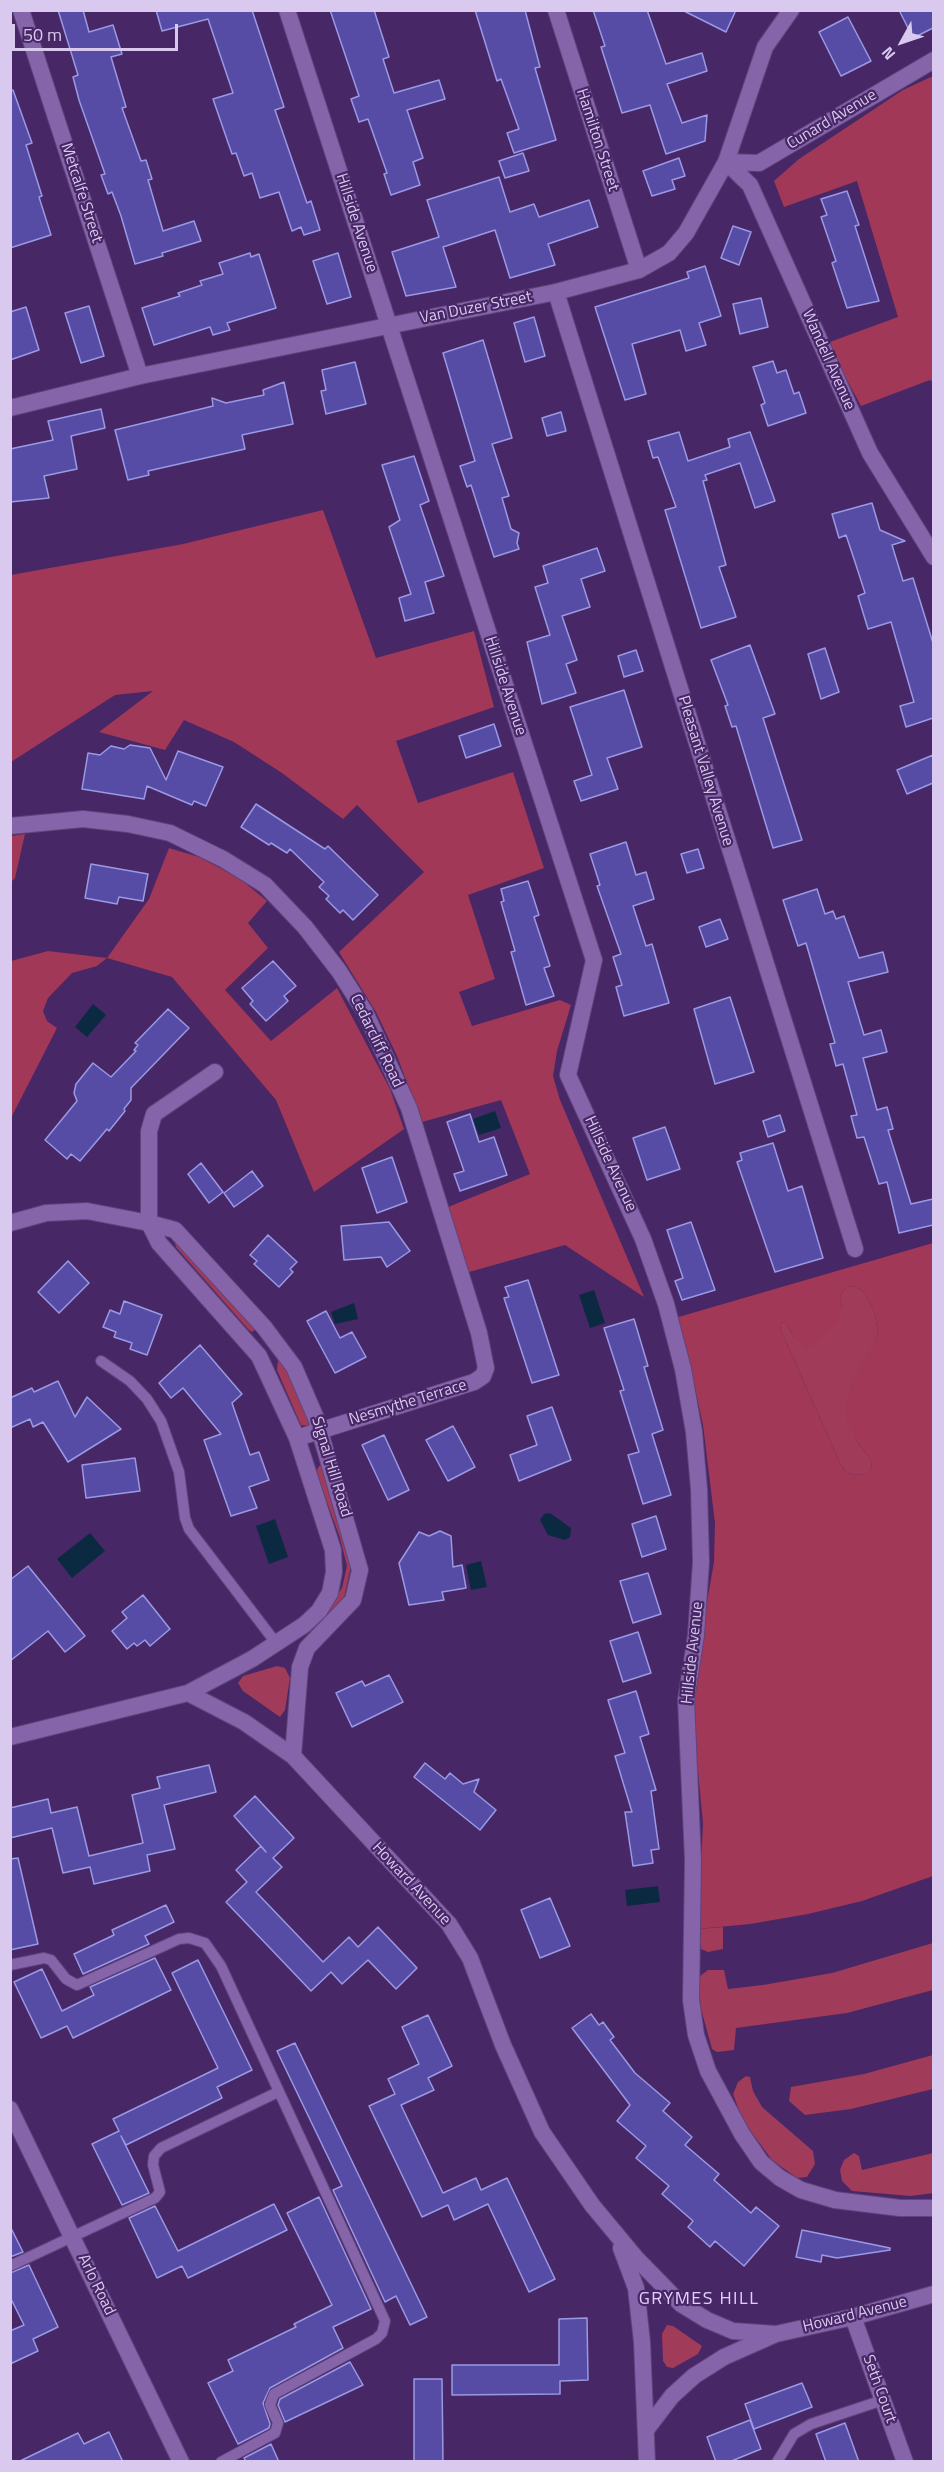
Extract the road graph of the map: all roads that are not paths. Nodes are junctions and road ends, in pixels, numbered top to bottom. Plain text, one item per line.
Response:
1 (21, 10) edge
2 (287, 10) edge
3 (556, 10) edge
4 (791, 10) edge
5 (933, 60) edge
6 (726, 162) junction
7 (639, 270) junction
8 (556, 292) junction
9 (389, 325) junction
10 (140, 376) junction
11 (10, 408) edge
12 (933, 557) edge
13 (10, 826) edge
14 (215, 1072) dead end
15 (149, 1222) junction
16 (10, 1223) edge
17 (855, 1250) dead end
18 (274, 1340) junction
19 (256, 1353) junction
20 (101, 1361) dead end
21 (483, 1376) joint
22 (320, 1431) junction
23 (297, 1438) junction
24 (304, 1625) junction
25 (316, 1638) junction
26 (276, 1643) junction
27 (188, 1693) junction
28 (10, 1737) edge
29 (293, 1756) junction
30 (10, 1965) edge
31 (278, 2092) junction
32 (10, 2109) edge
33 (933, 2208) edge
34 (613, 2231) junction
35 (73, 2236) junction
36 (10, 2266) edge
37 (933, 2294) edge
38 (853, 2318) junction
39 (776, 2334) junction
40 (883, 2400) junction
41 (646, 2430) junction
42 (181, 2462) edge
43 (221, 2462) edge
44 (647, 2462) edge
45 (777, 2462) edge
46 (905, 2462) edge

1 - 10 street, Metcalfe Street
2 - 9 street, Hillside Avenue
3 - 7 street, Hamilton Street
4 - 6 street, Van Duzer Street
5 - 6 street, Cunard Avenue
6 - 7 street, Van Duzer Street
6 - 12 street, Wandell Avenue
7 - 8 street, Van Duzer Street
8 - 9 street, Van Duzer Street
8 - 17 street, Pleasant Valley Avenue
9 - 10 street, Van Duzer Street
9 - 33 street, Hillside Avenue
10 - 11 street, Van Duzer Street
13 - 21 street, Cedarcliff Road
14 - 15 street, Signal Hill Road
15 - 16 street, Signal Hill Road
15 - 18 street, Signal Hill Road
15 - 19 street, Signal Hill Road
18 - 19 street
18 - 22 street, Signal Hill Road
19 - 23 street, Signal Hill Road
20 - 26 lane
21 - 22 street, Nesmythe Terrace
22 - 23 street, Nesmythe Terrace
22 - 25 street, Signal Hill Road
23 - 24 street, Signal Hill Road
24 - 25 street
24 - 26 street
25 - 29 street, Signal Hill Road
26 - 27 street
27 - 28 street
27 - 29 street, Howard Avenue
29 - 34 street, Howard Avenue
30 - 31 lane
31 - 35 lane
31 - 43 lane
32 - 35 street, Arlo Road
34 - 39 street, Howard Avenue
34 - 41 street, Howard Avenue
35 - 36 lane
35 - 42 street, Arlo Road
37 - 38 street, Howard Avenue
38 - 39 street, Howard Avenue
38 - 40 street, Seth Court
39 - 41 street, Howard Avenue
40 - 45 lane
40 - 46 street, Seth Court
41 - 44 street

